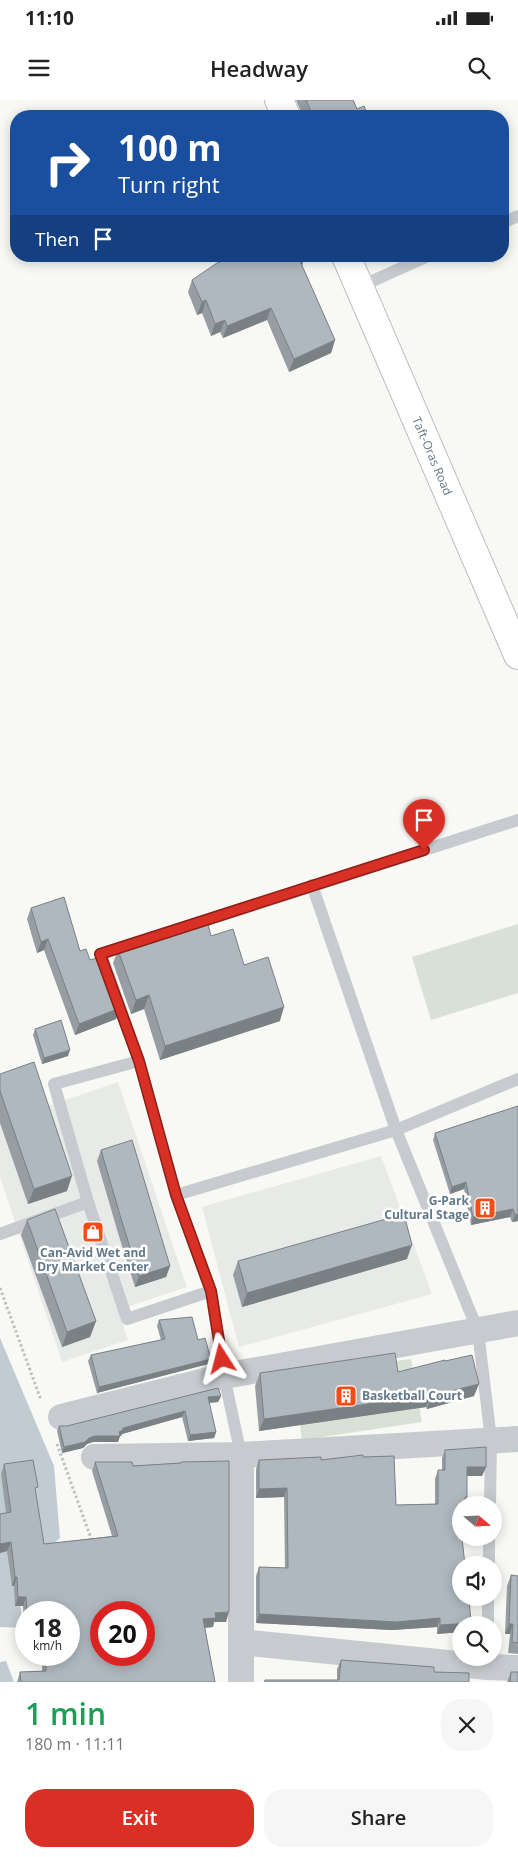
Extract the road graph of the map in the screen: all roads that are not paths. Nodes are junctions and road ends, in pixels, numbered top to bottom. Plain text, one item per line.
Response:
1 (349, 262) edge
2 (415, 262) edge
3 (359, 287) junction
4 (518, 655) edge
5 (518, 820) edge
6 (312, 885) junction
7 (139, 1061) junction
8 (518, 1079) edge
9 (396, 1130) junction
10 (176, 1195) junction
11 (88, 1202) junction
12 (0, 1234) edge
13 (211, 1291) junction
14 (518, 1324) edge
15 (478, 1330) junction
16 (224, 1376) junction
17 (53, 1420) road end
18 (518, 1438) edge
19 (491, 1440) junction
20 (241, 1455) junction
21 (94, 1457) dead end
22 (490, 1496) edge
23 (241, 1642) junction
24 (518, 1668) edge
25 (487, 1669) edge
26 (242, 1682) edge

1 - 3 main road, Taft-Oras Road
2 - 3 lane
3 - 4 main road, Taft-Oras Road
5 - 6 lane
6 - 7 lane
6 - 9 lane
7 - 10 lane
7 - 11 lane
8 - 9 lane
9 - 10 lane
9 - 15 lane
10 - 13 lane
11 - 12 lane
11 - 13 lane
13 - 16 lane
14 - 15 street
15 - 16 street
15 - 19 lane
16 - 17 street
16 - 20 lane
18 - 19 street
19 - 20 street
19 - 22 lane
20 - 21 street
20 - 23 street
23 - 25 street
23 - 26 street
24 - 25 street

